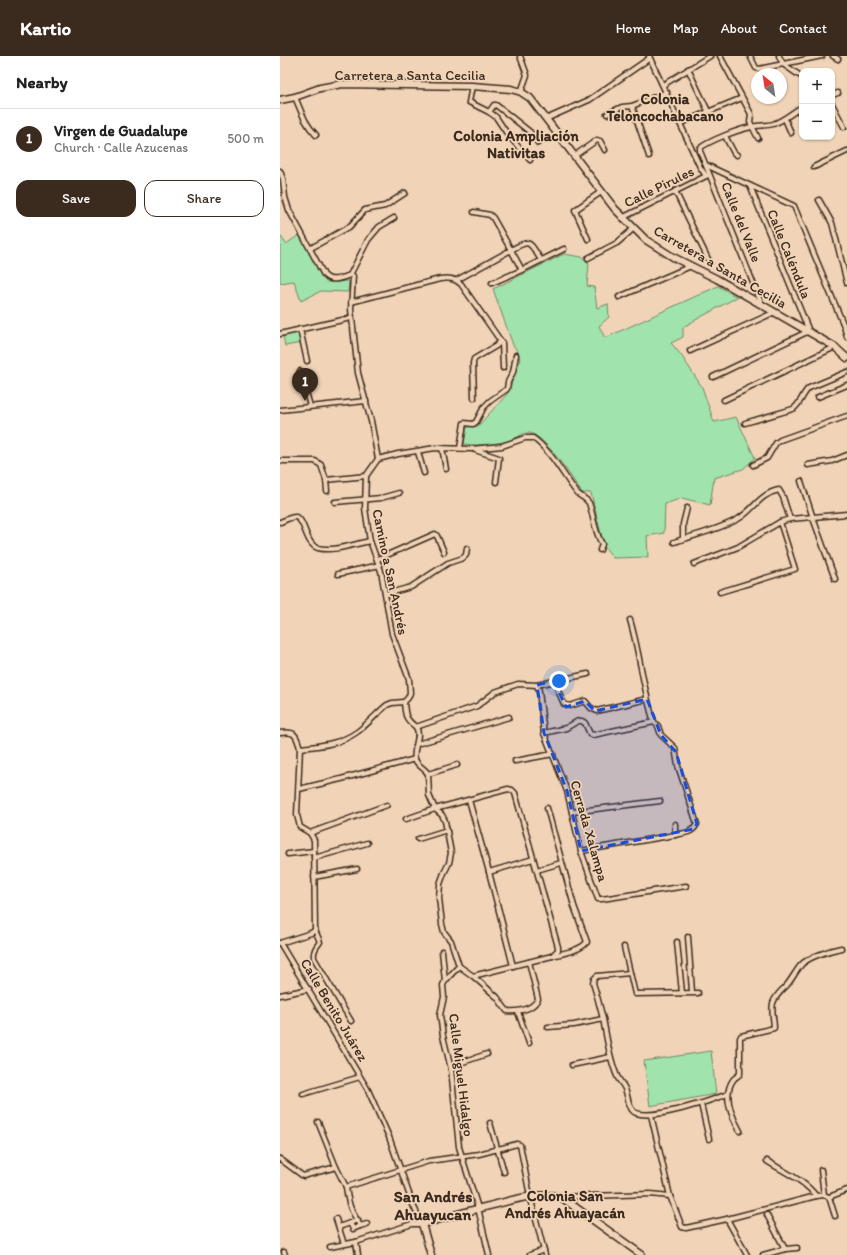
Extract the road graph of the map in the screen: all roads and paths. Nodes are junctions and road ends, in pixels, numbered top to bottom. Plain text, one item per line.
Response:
1 (520, 56) edge
2 (710, 56) edge
3 (720, 56) edge
4 (750, 56) edge
5 (779, 56) edge
6 (822, 56) edge
7 (833, 56) edge
8 (650, 57) edge
9 (838, 60) dead end
10 (783, 64) junction
11 (688, 69) junction
12 (799, 75) dead end
13 (663, 85) junction
14 (472, 86) junction
15 (521, 92) junction
16 (667, 92) junction
17 (838, 93) dead end
18 (835, 94) edge
19 (295, 97) junction
20 (742, 98) junction
21 (280, 100) edge
22 (632, 106) junction
23 (799, 109) edge
24 (835, 110) edge
25 (708, 111) junction
26 (489, 112) junction
27 (606, 114) dead end
28 (546, 119) junction
29 (785, 119) junction
30 (681, 123) junction
31 (752, 127) junction
32 (844, 127) dead end
33 (791, 133) dead end
34 (316, 135) dead end
35 (725, 136) junction
36 (758, 138) dead end
37 (538, 143) dead end
38 (605, 150) dead end
39 (847, 151) edge
40 (737, 155) dead end
41 (574, 156) junction
42 (649, 156) dead end
43 (530, 160) dead end
44 (706, 165) junction
45 (814, 167) dead end
46 (280, 171) edge
47 (708, 175) junction
48 (750, 186) junction
49 (675, 191) junction
50 (601, 192) junction
51 (405, 193) dead end
52 (819, 200) dead end
53 (474, 212) dead end
54 (394, 218) dead end
55 (622, 218) junction
56 (633, 229) junction
57 (588, 238) dead end
58 (310, 248) junction
59 (564, 249) dead end
60 (511, 250) junction
61 (588, 258) dead end
62 (708, 259) dead end
63 (541, 260) junction
64 (691, 266) junction
65 (522, 270) junction
66 (350, 275) junction
67 (457, 280) junction
68 (492, 283) dead end
69 (847, 283) edge
70 (619, 297) dead end
71 (351, 302) junction
72 (762, 305) junction
73 (775, 312) junction
74 (351, 318) junction
75 (300, 329) junction
76 (809, 331) junction
77 (280, 334) edge
78 (847, 338) edge
79 (500, 342) junction
80 (835, 347) junction
81 (690, 351) dead end
82 (516, 355) dead end
83 (847, 358) edge
84 (307, 361) dead end
85 (503, 368) dead end
86 (300, 371) dead end
87 (847, 372) edge
88 (713, 377) dead end
89 (847, 385) edge
90 (818, 397) dead end
91 (474, 398) dead end
92 (724, 400) dead end
93 (366, 401) junction
94 (310, 406) junction
95 (280, 410) edge
96 (847, 416) edge
97 (745, 423) dead end
98 (442, 448) junction
99 (460, 448) junction
100 (471, 449) junction
101 (418, 452) junction
102 (847, 455) edge
103 (378, 460) junction
104 (280, 461) edge
105 (753, 465) dead end
106 (808, 465) dead end
107 (446, 469) dead end
108 (424, 473) dead end
109 (366, 476) junction
110 (326, 480) junction
111 (801, 481) dead end
112 (496, 482) dead end
113 (327, 491) dead end
114 (399, 493) dead end
115 (364, 499) junction
116 (335, 502) dead end
117 (687, 508) dead end
118 (847, 514) edge
119 (812, 518) junction
120 (790, 519) junction
121 (280, 522) edge
122 (780, 522) junction
123 (683, 539) junction
124 (370, 541) junction
125 (674, 542) dead end
126 (467, 548) dead end
127 (600, 550) dead end
128 (444, 552) dead end
129 (378, 559) junction
130 (694, 564) dead end
131 (380, 565) junction
132 (338, 574) dead end
133 (835, 579) dead end
134 (720, 592) dead end
135 (386, 594) junction
136 (630, 620) dead end
137 (588, 674) dead end
138 (554, 681) junction
139 (536, 684) junction
140 (647, 699) junction
141 (404, 702) junction
142 (509, 717) dead end
143 (654, 722) junction
144 (416, 727) junction
145 (280, 733) edge
146 (544, 733) junction
147 (417, 744) junction
148 (300, 748) junction
149 (553, 754) junction
150 (415, 758) junction
151 (515, 761) dead end
152 (457, 765) dead end
153 (428, 774) junction
154 (299, 788) junction
155 (469, 800) junction
156 (660, 801) dead end
157 (387, 805) dead end
158 (547, 808) dead end
159 (435, 809) junction
160 (572, 812) junction
161 (406, 819) dead end
162 (675, 824) dead end
163 (447, 830) junction
164 (310, 833) junction
165 (675, 835) junction
166 (418, 839) dead end
167 (367, 843) dead end
168 (314, 851) junction
169 (581, 851) junction
170 (288, 854) dead end
171 (314, 858) junction
172 (533, 859) junction
173 (561, 863) junction
174 (357, 868) dead end
175 (536, 870) junction
176 (489, 872) junction
177 (314, 877) junction
178 (686, 886) dead end
179 (315, 930) junction
180 (688, 937) dead end
181 (677, 942) dead end
182 (280, 943) edge
183 (624, 947) dead end
184 (841, 948) dead end
185 (442, 951) dead end
186 (552, 956) junction
187 (529, 962) junction
188 (459, 966) junction
189 (513, 966) junction
190 (630, 973) junction
191 (473, 976) junction
192 (445, 981) junction
193 (309, 989) junction
194 (682, 992) junction
195 (692, 992) junction
196 (698, 993) dead end
197 (280, 995) edge
198 (518, 1012) junction
199 (603, 1019) junction
200 (351, 1021) dead end
201 (548, 1027) dead end
202 (529, 1043) dead end
203 (487, 1054) dead end
204 (610, 1057) junction
205 (572, 1065) dead end
206 (451, 1069) junction
207 (360, 1077) junction
208 (303, 1094) dead end
209 (728, 1094) junction
210 (701, 1104) junction
211 (651, 1114) junction
212 (318, 1122) dead end
213 (490, 1123) dead end
214 (740, 1131) dead end
215 (709, 1139) dead end
216 (498, 1149) junction
217 (462, 1156) junction
218 (280, 1159) edge
219 (767, 1161) dead end
220 (336, 1167) junction
221 (400, 1170) junction
222 (821, 1170) dead end
223 (504, 1172) dead end
224 (346, 1187) junction
225 (847, 1190) edge
226 (824, 1195) junction
227 (530, 1196) junction
228 (670, 1196) junction
229 (816, 1196) junction
230 (561, 1197) junction
231 (829, 1197) junction
232 (478, 1208) junction
233 (767, 1215) dead end
234 (835, 1216) dead end
235 (336, 1219) dead end
236 (727, 1219) junction
237 (358, 1220) junction
238 (350, 1223) junction
239 (366, 1224) dead end
240 (422, 1224) junction
241 (360, 1226) junction
242 (339, 1227) junction
243 (356, 1242) junction
244 (344, 1244) junction
245 (330, 1248) dead end
246 (797, 1248) dead end
247 (786, 1249) junction
248 (544, 1250) junction
249 (358, 1255) edge
250 (431, 1255) edge
251 (489, 1255) edge
252 (530, 1255) edge
253 (545, 1255) edge
254 (642, 1255) edge
255 (747, 1255) edge
256 (764, 1255) edge

1 - 15 street
2 - 11 street
3 - 20 street
4 - 10 street
5 - 10 street
6 - 10 street
7 - 9 street
8 - 13 street
8 - 28 street
10 - 12 street
11 - 13 street
11 - 25 street
13 - 16 street
14 - 15 main road, Carretera a Santa Cecilia
14 - 19 main road, Carretera a Santa Cecilia
14 - 26 street
15 - 28 main road, Carretera a Santa Cecilia
16 - 22 street
16 - 30 street
17 - 18 street
19 - 21 main road, Carretera a Santa Cecilia
19 - 34 street
20 - 25 street
20 - 31 street
22 - 27 street
22 - 42 street
23 - 29 street
24 - 32 street
25 - 30 street
26 - 37 street
26 - 43 street
28 - 41 main road, Carretera a Santa Cecilia
29 - 31 street
29 - 33 street
30 - 47 street
31 - 35 street
31 - 36 street
35 - 40 street
35 - 44 street, Calle del Valle
38 - 41 street
39 - 45 street
41 - 50 main road, Carretera a Santa Cecilia
44 - 47 street, Calle del Valle
44 - 48 street
46 - 58 street
47 - 49 street, Calle Pirules
47 - 72 street, Calle del Valle
48 - 76 street, Calle Caléndula
48 - 78 street
49 - 55 street, Calle Pirules
49 - 62 street
50 - 55 main road, Carretera a Santa Cecilia
50 - 57 street
51 - 58 street
52 - 69 street
53 - 60 street
54 - 66 street
55 - 56 main road, Carretera a Santa Cecilia
56 - 61 street
56 - 64 main road, Carretera a Santa Cecilia
58 - 66 street
59 - 63 street
60 - 63 street
60 - 65 street
60 - 67 street
63 - 65 street
64 - 70 street
64 - 72 main road, Carretera a Santa Cecilia
65 - 68 street
66 - 71 street
67 - 71 street
67 - 79 street
71 - 74 street
72 - 73 main road, Carretera a Santa Cecilia
73 - 76 main road, Carretera a Santa Cecilia
73 - 81 street
74 - 75 street
74 - 93 street
75 - 77 street
75 - 84 street
76 - 80 main road, Carretera a Santa Cecilia
76 - 88 street
79 - 85 street
79 - 91 street
80 - 83 main road, Carretera a Santa Cecilia
80 - 92 street
82 - 99 street
86 - 94 street
87 - 97 street
89 - 90 street
93 - 94 street
93 - 103 street
94 - 95 street
96 - 105 street
98 - 99 street
98 - 101 street
98 - 107 street
99 - 100 street
100 - 112 street
100 - 127 street
101 - 103 street
101 - 108 street
102 - 106 street
103 - 109 street
104 - 110 street
109 - 110 street
109 - 115 street, Camino a San Andrés
110 - 113 street
111 - 119 street
114 - 115 street
115 - 116 street
115 - 124 street, Camino a San Andrés
117 - 123 street
118 - 119 street
119 - 120 street
119 - 133 street
120 - 122 street
120 - 123 street
121 - 124 street
122 - 130 street
122 - 134 street
123 - 125 street
124 - 129 street, Camino a San Andrés
126 - 135 street
128 - 129 street
129 - 131 street, Camino a San Andrés
131 - 132 street
131 - 135 street, Camino a San Andrés
135 - 141 street, Camino a San Andrés
136 - 140 street
137 - 138 street
138 - 139 street
138 - 140 street
139 - 144 street
139 - 146 street, Cerrada Xalampa
140 - 143 street
141 - 144 street, Camino a San Andrés
141 - 148 street
142 - 147 street
143 - 146 street
143 - 165 street
144 - 147 street
145 - 148 street
146 - 149 street, Cerrada Xalampa
147 - 150 street
148 - 154 street
149 - 151 street
149 - 160 street, Cerrada Xalampa
150 - 153 street
150 - 154 street
152 - 153 street
153 - 159 street
154 - 164 street
155 - 159 street
155 - 172 street
155 - 176 street
156 - 160 street
157 - 164 street
158 - 173 street
159 - 161 street
159 - 163 street
160 - 169 street, Cerrada Xalampa
162 - 165 street
163 - 166 street
163 - 188 street
164 - 168 street
165 - 169 street
167 - 171 street
168 - 170 street
168 - 171 street
169 - 178 street, Cerrada Xalampa
171 - 177 street
172 - 175 street
172 - 176 street
173 - 175 street
173 - 186 street
174 - 177 street
175 - 186 street
176 - 189 street
177 - 179 street
179 - 182 street, Calle Benito Juárez
179 - 200 street
180 - 195 street
181 - 194 street
182 - 193 street, Calle Benito Juárez
183 - 190 street
184 - 209 street
185 - 192 street, Calle Miguel Hidalgo
186 - 187 street
187 - 189 street
187 - 198 street
188 - 191 street
188 - 192 street
189 - 191 street
190 - 194 street
190 - 199 street
191 - 198 street
192 - 206 street, Calle Miguel Hidalgo
193 - 197 street
193 - 207 street, Calle Benito Juárez
194 - 195 street
195 - 196 street
198 - 202 street
199 - 201 street
199 - 204 street
203 - 206 street
204 - 205 street
204 - 211 street
206 - 217 street, Calle Miguel Hidalgo
207 - 208 street
207 - 221 street, Calle Benito Juárez
209 - 210 street
209 - 214 street
210 - 211 street
210 - 215 street
211 - 228 street
212 - 220 street
213 - 216 street
216 - 217 street
216 - 223 street
216 - 227 street
217 - 221 street
217 - 232 street, Calle Miguel Hidalgo
218 - 220 street
219 - 229 street
220 - 224 street
221 - 224 street
221 - 240 street, Calle Benito Juárez
222 - 226 street
224 - 237 street
225 - 231 street
226 - 229 street
226 - 231 street
227 - 230 main road
227 - 232 main road
227 - 248 street
228 - 230 street
228 - 236 street
229 - 236 street
230 - 254 main road
231 - 234 street
232 - 240 main road
232 - 251 street, Calle Miguel Hidalgo
233 - 247 street
235 - 242 street
236 - 255 street
237 - 238 street
237 - 241 street
238 - 241 street
238 - 242 street
239 - 241 street
240 - 243 street
240 - 250 main road, Calle Benito Juárez
242 - 244 street
243 - 244 street
243 - 249 street
244 - 245 street
246 - 247 street
247 - 256 street
248 - 252 street
248 - 253 street

